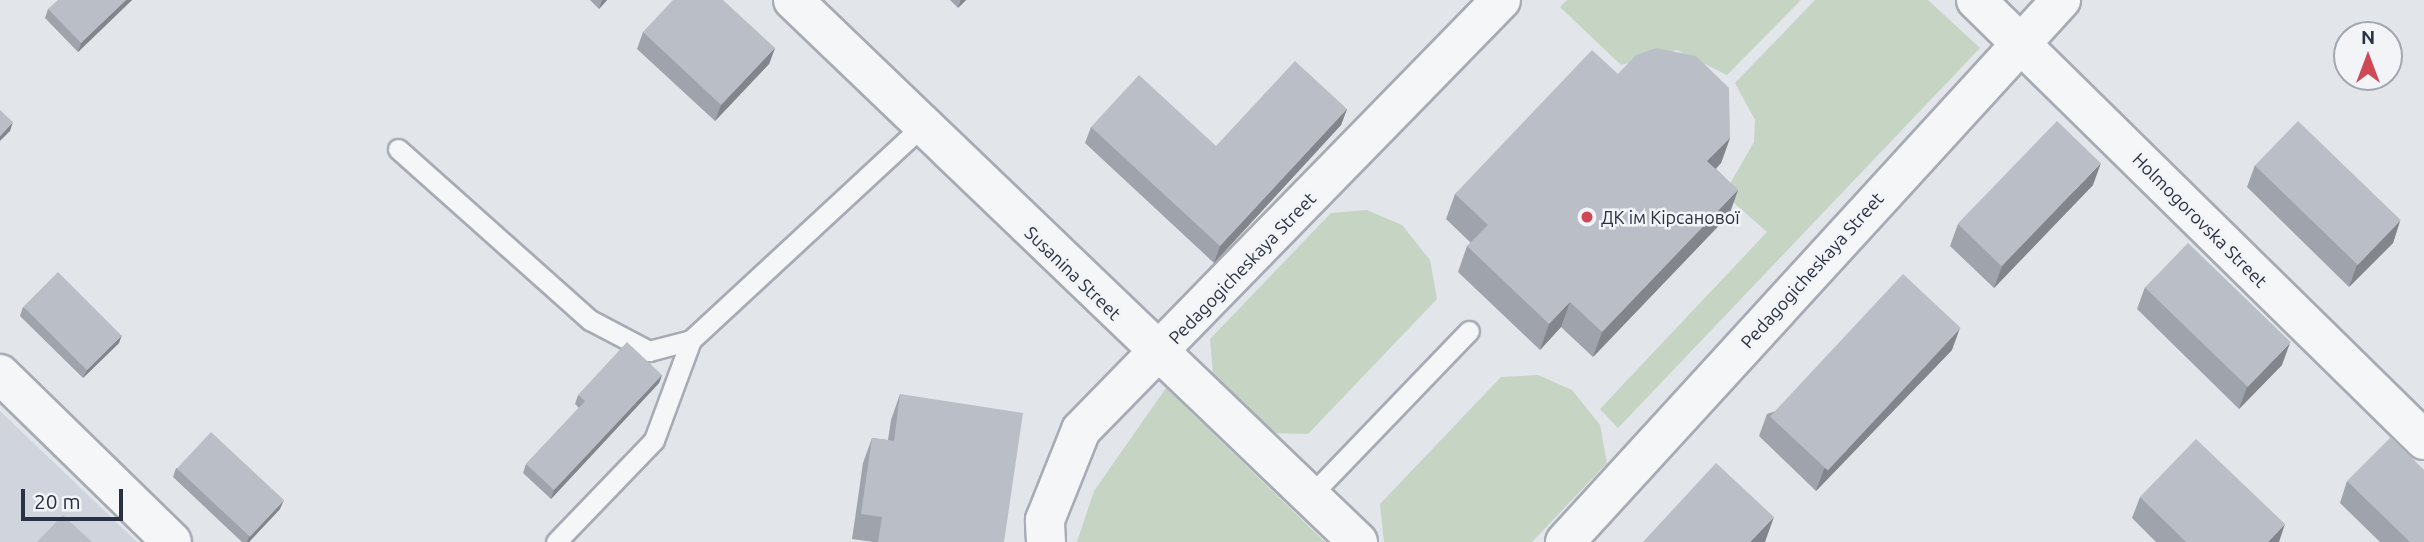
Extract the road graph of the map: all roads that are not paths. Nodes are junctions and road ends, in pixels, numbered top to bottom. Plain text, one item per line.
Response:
1 (793, 0) edge
2 (1501, 0) edge
3 (1976, 0) edge
4 (2061, 0) edge
5 (2019, 42) junction
6 (920, 128) junction
7 (398, 149) dead end
8 (1469, 331) dead end
9 (691, 341) junction
10 (1158, 354) junction
11 (0, 374) edge
12 (2424, 440) edge
13 (1310, 496) junction
14 (172, 542) edge
15 (556, 542) edge
16 (1046, 542) edge
17 (1358, 542) edge
18 (1565, 542) edge

1 - 6 street, Susanina Street
2 - 10 street, Pedagogicheskaya Street
3 - 5 street, Holmogorovska Street
4 - 5 street, Pedagogicheskaya Street
5 - 12 street, Holmogorovska Street
5 - 18 street, Pedagogicheskaya Street
6 - 9 lane
6 - 10 street, Susanina Street
7 - 9 lane
8 - 13 lane
9 - 15 lane
10 - 13 street, Susanina Street
10 - 16 street, Pedagogicheskaya Street
11 - 14 street
13 - 17 street, Susanina Street

